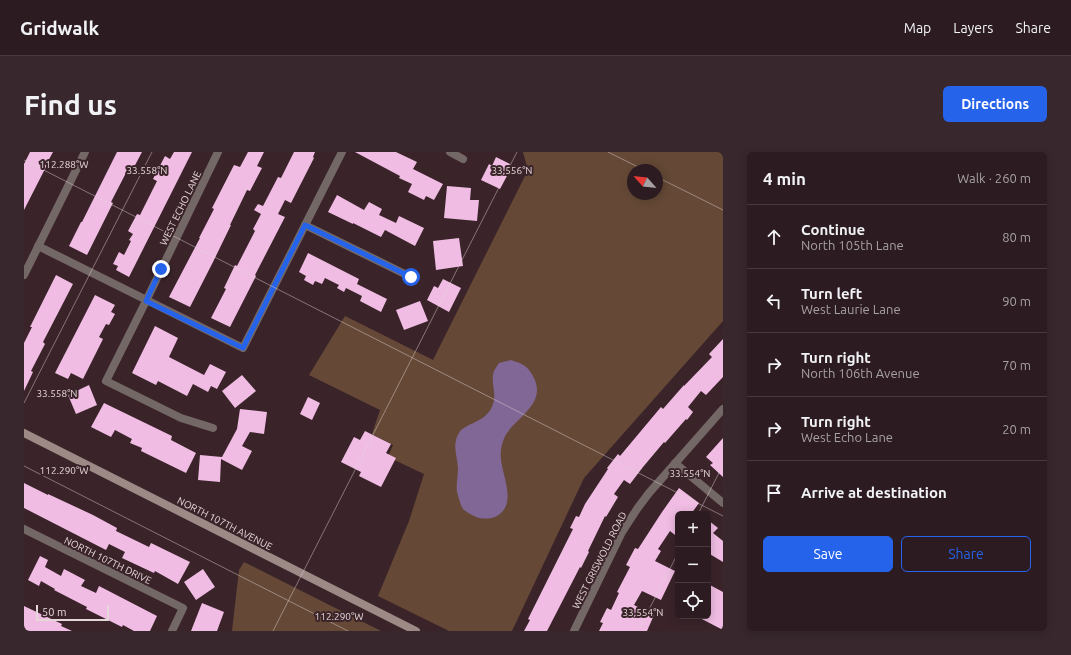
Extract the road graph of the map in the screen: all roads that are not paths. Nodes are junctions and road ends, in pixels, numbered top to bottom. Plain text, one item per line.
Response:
1 (85, 152) edge
2 (218, 152) edge
3 (342, 152) edge
4 (450, 152) edge
5 (463, 159) dead end
6 (305, 225) junction
7 (38, 246) junction
8 (24, 275) edge
9 (411, 277) dead end
10 (146, 301) junction
11 (723, 409) edge
12 (213, 428) dead end
13 (24, 433) edge
14 (675, 463) junction
15 (723, 503) edge
16 (24, 529) edge
17 (172, 631) edge
18 (416, 631) edge
19 (574, 631) edge

1 - 7 street
2 - 10 street, WEST ECHO LANE
3 - 6 street
4 - 5 street
6 - 9 street
6 - 10 street
7 - 8 street
7 - 10 street
10 - 12 street, WEST ECHO LANE
11 - 14 street, WEST GRISWOLD ROAD
13 - 18 street, NORTH 107TH AVENUE
14 - 15 street
14 - 19 street, WEST GRISWOLD ROAD
16 - 17 street, NORTH 107TH DRIVE

